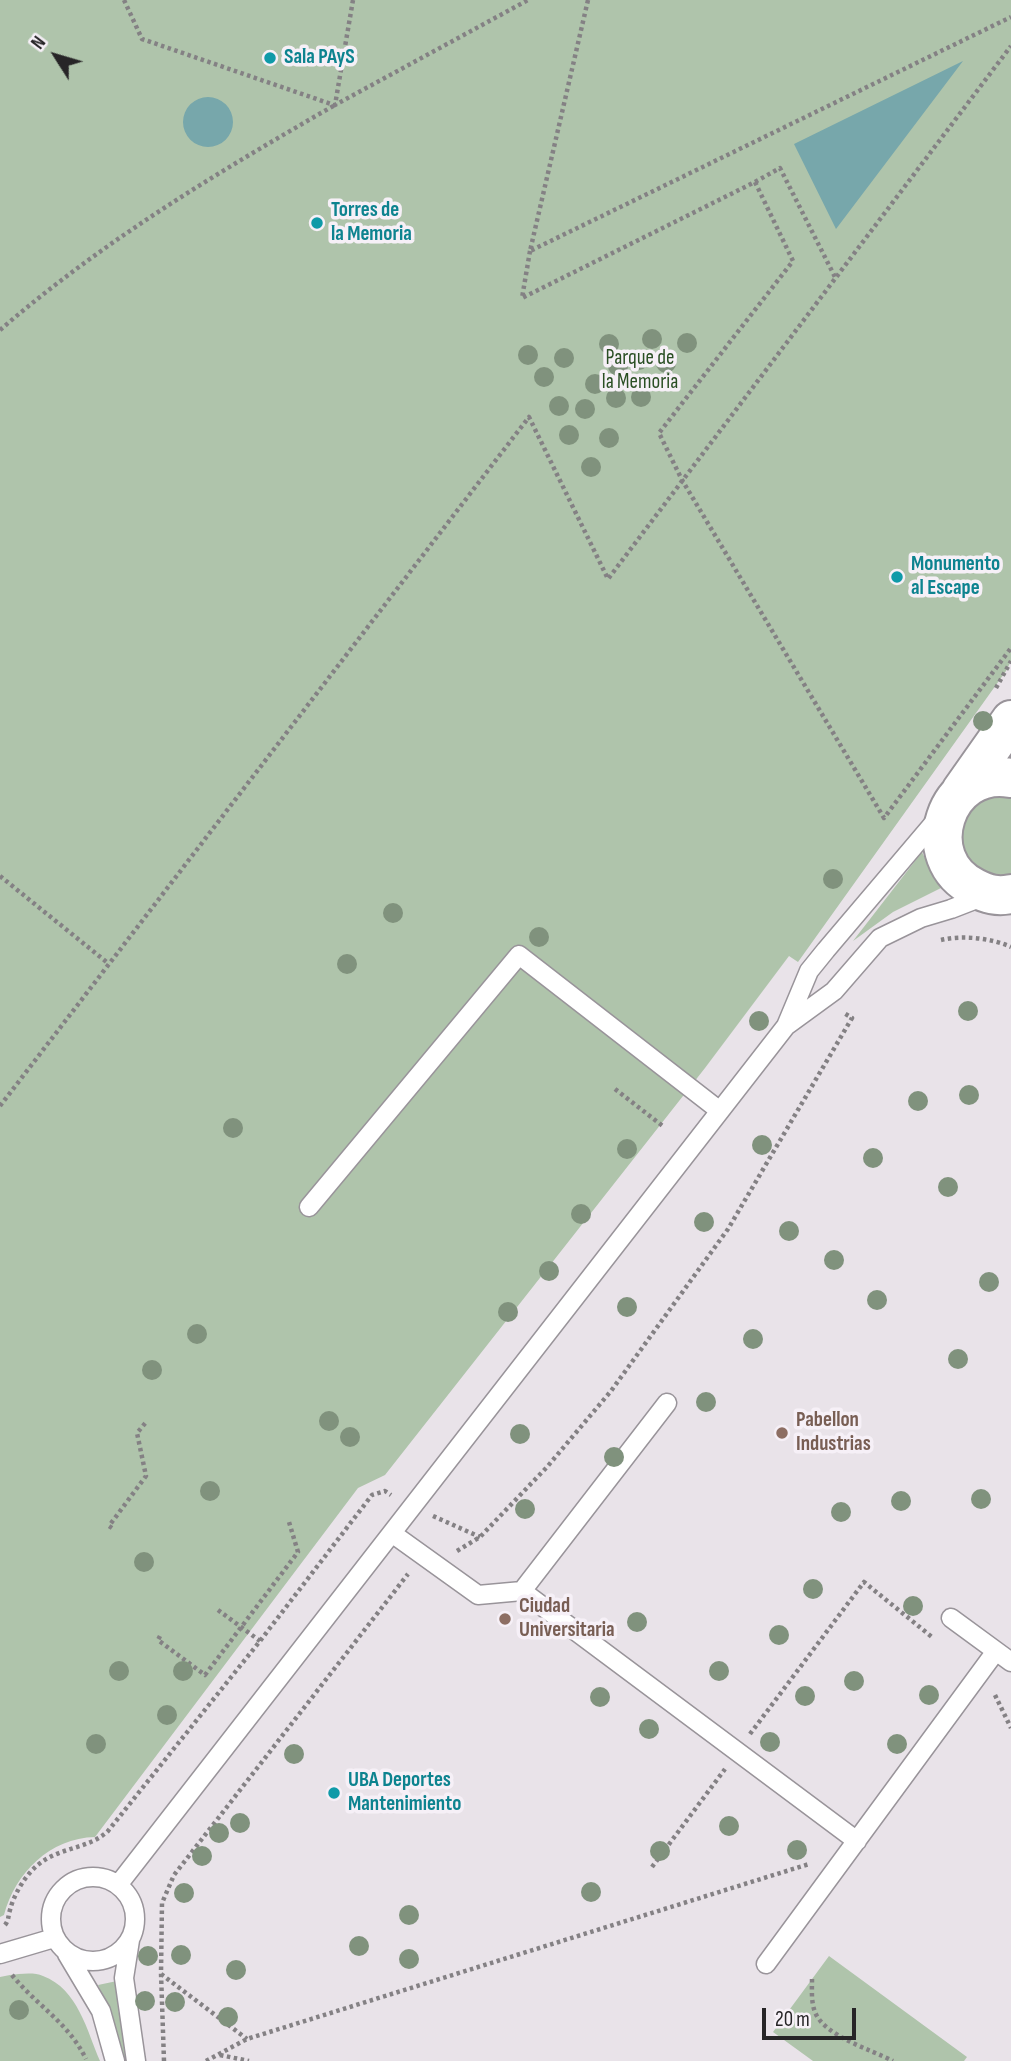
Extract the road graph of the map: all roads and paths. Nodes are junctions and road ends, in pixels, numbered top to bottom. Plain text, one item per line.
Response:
1 (124, 0) edge
2 (352, 0) edge
3 (528, 0) edge
4 (588, 0) edge
5 (1011, 17) edge
6 (1011, 46) edge
7 (335, 105) junction
8 (755, 182) junction
9 (530, 251) junction
10 (836, 279) junction
11 (0, 330) edge
12 (682, 480) junction
13 (1011, 648) edge
14 (1011, 720) edge
15 (1011, 778) edge
16 (955, 798) junction
17 (0, 876) edge
18 (1003, 896) edge
19 (933, 943) dead end
20 (1011, 947) edge
21 (109, 964) junction
22 (850, 1002) dead end
23 (786, 1026) junction
24 (615, 1089) dead end
25 (0, 1106) edge
26 (720, 1111) junction
27 (664, 1128) dead end
28 (309, 1207) dead end
29 (667, 1403) dead end
30 (147, 1421) dead end
31 (414, 1507) junction
32 (289, 1522) dead end
33 (112, 1528) dead end
34 (393, 1534) junction
35 (480, 1537) junction
36 (432, 1562) junction
37 (522, 1591) junction
38 (218, 1610) dead end
39 (951, 1618) dead end
40 (241, 1627) junction
41 (160, 1636) dead end
42 (937, 1640) dead end
43 (260, 1641) junction
44 (1004, 1657) edge
45 (989, 1685) dead end
46 (1011, 1728) edge
47 (746, 1741) dead end
48 (729, 1764) dead end
49 (857, 1841) junction
50 (810, 1864) dead end
51 (652, 1867) dead end
52 (118, 1885) junction
53 (0, 1932) edge
54 (54, 1938) junction
55 (131, 1940) junction
56 (2, 1953) edge
57 (67, 1954) junction
58 (766, 1964) dead end
59 (161, 1973) junction
60 (812, 1979) dead end
61 (247, 2039) junction
62 (219, 2054) junction
63 (87, 2061) edge
64 (115, 2061) edge
65 (136, 2061) edge
66 (164, 2061) edge
67 (206, 2061) edge
68 (249, 2061) edge
69 (893, 2061) edge

1 - 7 path
2 - 7 path
3 - 7 path
4 - 9 path
5 - 9 path
6 - 10 path
7 - 11 path
8 - 9 path
8 - 10 path
8 - 12 path
10 - 12 path
12 - 13 path
12 - 21 path
14 - 16 main road
15 - 16 main road
16 - 18 main road
16 - 23 lane
17 - 21 path
18 - 23 lane
19 - 20 path
21 - 25 path
22 - 35 path
23 - 26 lane
24 - 27 path
26 - 28 lane
26 - 31 lane
29 - 37 lane
30 - 33 path
31 - 34 lane
31 - 35 path
31 - 43 path
32 - 40 path
34 - 36 lane
34 - 52 lane
35 - 36 path
36 - 37 lane
36 - 59 path
37 - 49 lane
38 - 40 path
39 - 44 lane
40 - 41 path
40 - 43 path
42 - 47 path
43 - 53 path
44 - 49 lane
45 - 46 path
48 - 51 path
49 - 58 lane
50 - 61 path
52 - 54 lane
52 - 55 lane
54 - 56 lane
54 - 57 lane
55 - 57 lane
55 - 65 lane
56 - 63 path
57 - 64 lane
59 - 61 path
59 - 66 path
60 - 69 path
61 - 62 path
62 - 67 path
62 - 68 path

